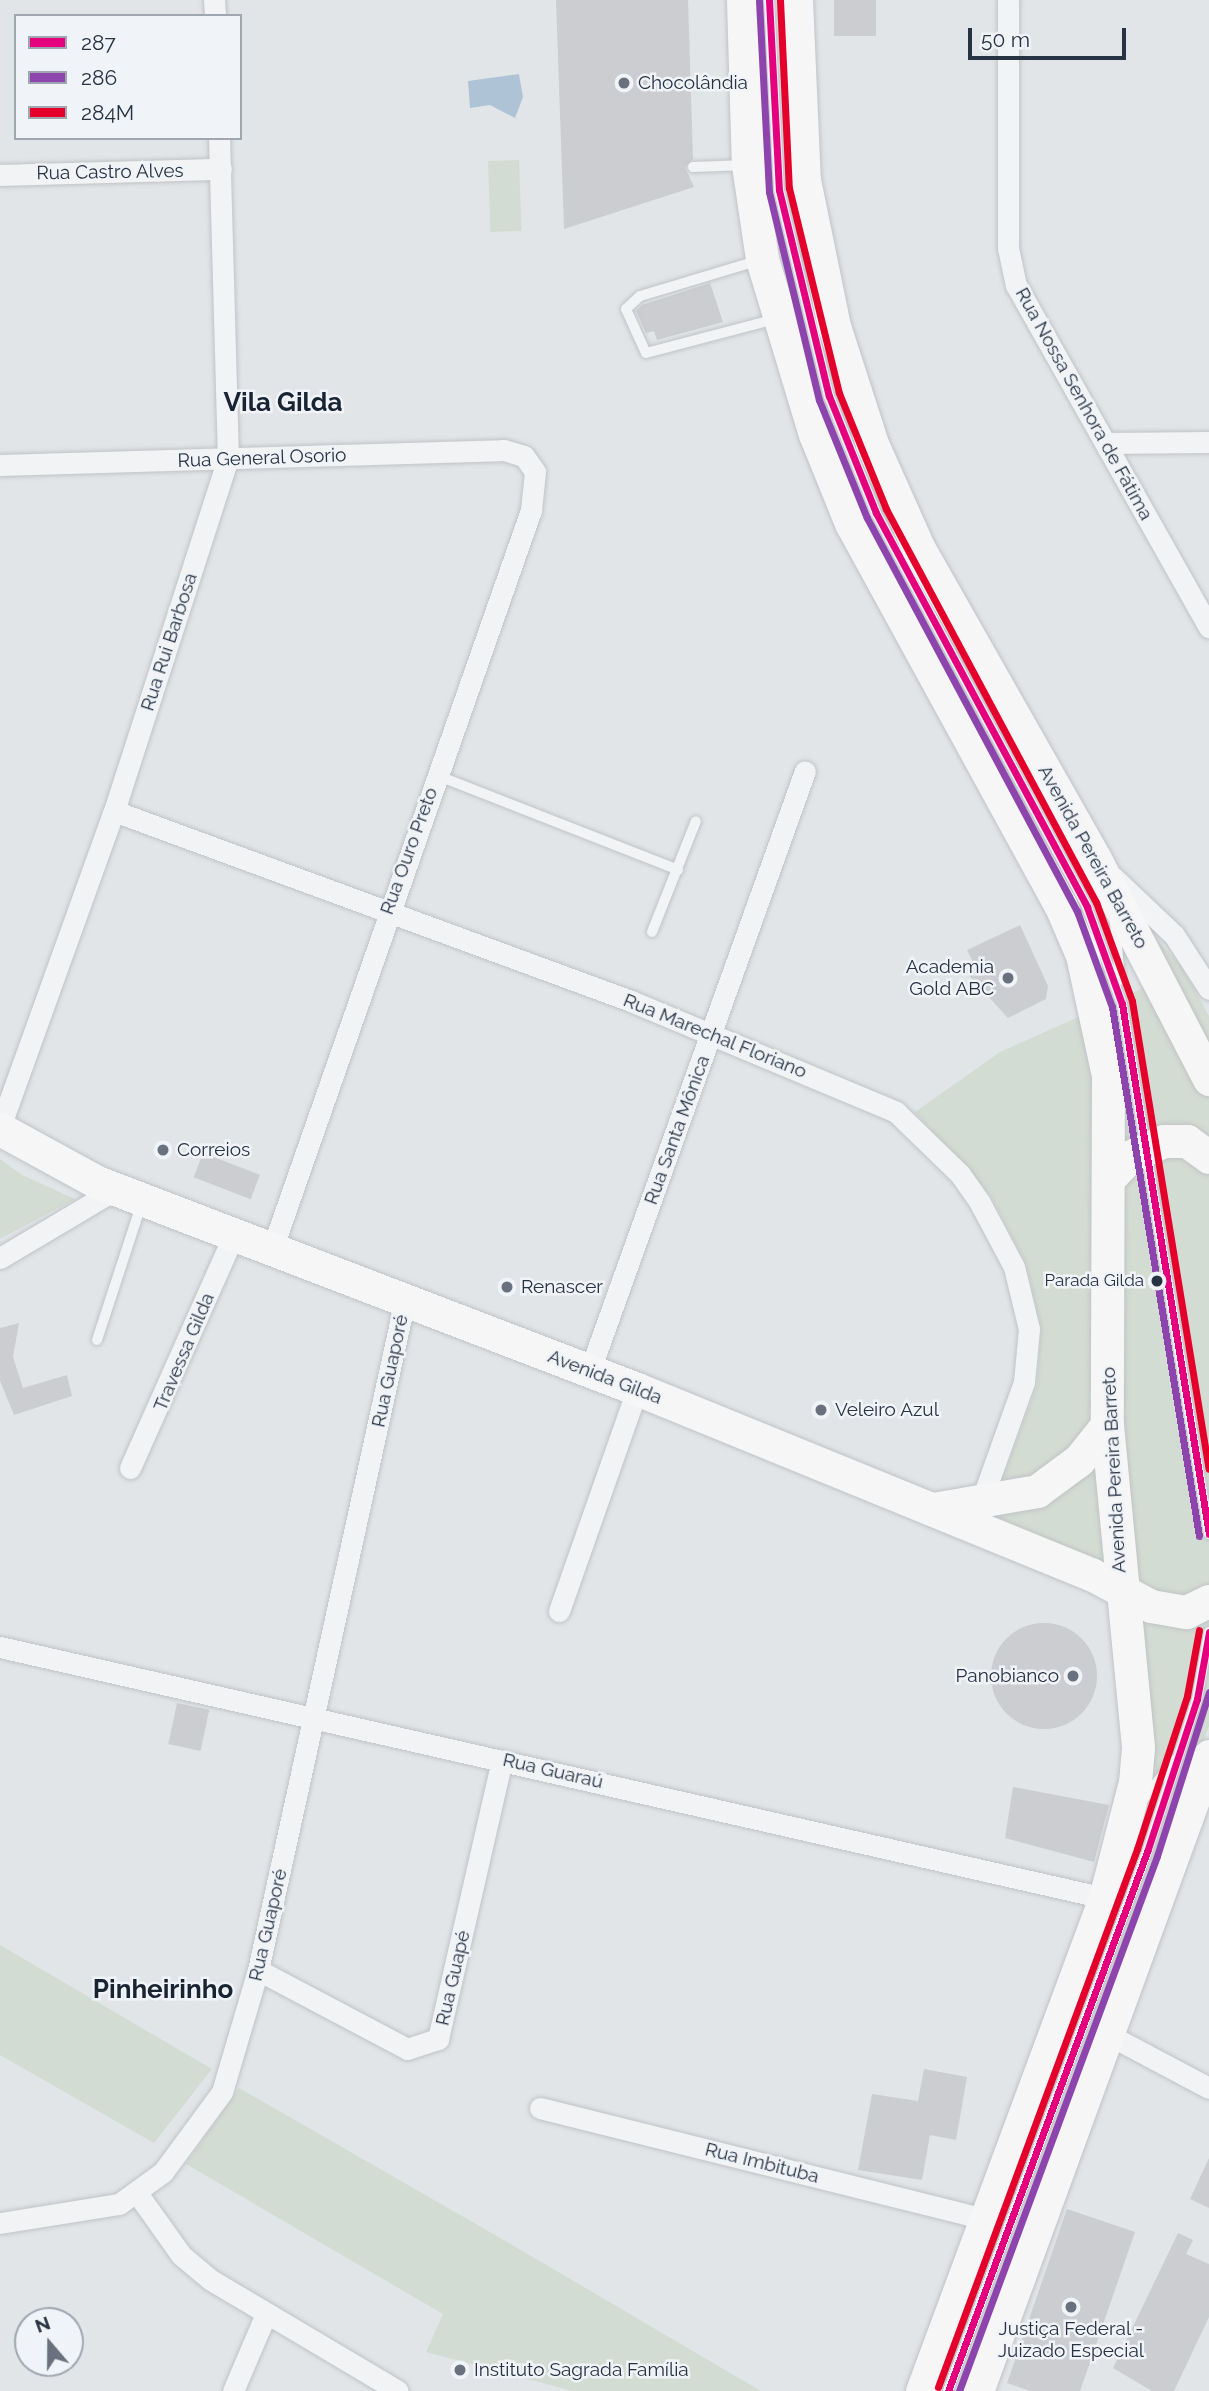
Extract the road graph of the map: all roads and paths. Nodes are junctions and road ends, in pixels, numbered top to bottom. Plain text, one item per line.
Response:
1 (743, 0) edge
2 (769, 0) edge
3 (796, 0) edge
4 (1008, 0) edge
5 (219, 140) edge
6 (737, 165) junction
7 (693, 167) dead end
8 (220, 169) junction
9 (0, 175) edge
10 (762, 259) junction
11 (776, 319) junction
12 (1209, 442) edge
13 (1107, 443) junction
14 (524, 456) joint
15 (228, 459) junction
16 (0, 465) edge
17 (1209, 627) edge
18 (805, 771) dead end
19 (436, 775) junction
20 (114, 811) junction
21 (696, 821) dead end
22 (1095, 859) junction
23 (678, 870) junction
24 (1112, 890) junction
25 (388, 910) junction
26 (652, 932) dead end
27 (1201, 960) edge
28 (1209, 989) edge
29 (1122, 1004) junction
30 (712, 1035) junction
31 (1209, 1079) edge
32 (0, 1128) edge
33 (1148, 1146) junction
34 (1209, 1157) edge
35 (1110, 1177) junction
36 (130, 1194) junction
37 (234, 1234) junction
38 (272, 1249) junction
39 (0, 1258) edge
40 (405, 1300) junction
41 (97, 1340) dead end
42 (590, 1370) junction
43 (637, 1389) junction
44 (1107, 1424) junction
45 (130, 1468) dead end
46 (980, 1505) junction
47 (927, 1509) junction
48 (1209, 1534) edge
49 (1120, 1588) junction
50 (1209, 1601) edge
51 (559, 1611) dead end
52 (1209, 1632) edge
53 (0, 1647) edge
54 (315, 1718) junction
55 (1194, 1756) edge
56 (502, 1760) junction
57 (1127, 1819) junction
58 (1105, 1898) junction
59 (258, 1969) junction
60 (1107, 2034) junction
61 (1209, 2088) edge
62 (540, 2108) dead end
63 (137, 2193) junction
64 (984, 2219) junction
65 (0, 2223) edge
66 (265, 2316) junction
67 (233, 2391) edge
68 (398, 2391) edge
69 (922, 2391) edge
70 (947, 2391) edge
71 (977, 2391) edge

1 - 6 main road, Avenida Pereira Barreto
2 - 29 lane
3 - 22 main road, Avenida Pereira Barreto
4 - 13 street, Rua Nossa Senhora de Fátima
5 - 8 street, Rua Rui Barbosa
6 - 7 lane
6 - 10 main road, Avenida Pereira Barreto
8 - 9 street, Rua Castro Alves
8 - 15 street, Rua Rui Barbosa
10 - 11 main road, Avenida Pereira Barreto
10 - 11 lane
11 - 35 main road, Avenida Pereira Barreto
12 - 13 street
13 - 17 street, Rua Nossa Senhora de Fátima
14 - 15 street, Rua General Osorio
14 - 19 street, Rua Ouro Preto
15 - 16 street, Rua General Osorio
15 - 20 street, Rua Rui Barbosa
18 - 30 street, Rua Santa Mônica
19 - 23 lane
19 - 25 street, Rua Ouro Preto
20 - 25 street, Rua Marechal Floriano
20 - 32 street, Rua Rui Barbosa
21 - 23 lane
22 - 24 main road, Avenida Pereira Barreto
22 - 27 street
23 - 26 lane
24 - 29 lane
24 - 31 main road, Avenida Pereira Barreto
25 - 30 street, Rua Marechal Floriano
25 - 38 street, Rua Ouro Preto
27 - 28 street
29 - 33 lane
30 - 42 street, Rua Santa Mônica
30 - 46 street, Rua Marechal Floriano
32 - 36 main road, Avenida Gilda
33 - 34 main road
33 - 35 main road
33 - 48 lane
35 - 44 main road, Avenida Pereira Barreto
36 - 37 main road, Avenida Gilda
36 - 39 street
36 - 41 lane
37 - 38 main road, Avenida Gilda
37 - 45 street, Travessa Gilda
38 - 40 main road, Avenida Gilda
40 - 42 main road, Avenida Gilda
40 - 54 street, Rua Guaporé
42 - 43 main road, Avenida Gilda
43 - 47 main road, Avenida Gilda
43 - 51 street
44 - 46 main road
44 - 49 main road, Avenida Pereira Barreto
46 - 47 main road
47 - 49 main road, Avenida Gilda
49 - 50 main road, Avenida Gilda
49 - 57 main road, Avenida Pereira Barreto
52 - 55 lane
53 - 54 street, Rua Guaraú
54 - 56 street, Rua Guaraú
54 - 59 street, Rua Guaporé
55 - 57 lane
55 - 60 main road
55 - 70 lane
56 - 58 street, Rua Guaraú
56 - 59 street, Rua Guapé
57 - 58 main road, Avenida Pereira Barreto
58 - 64 main road, Avenida Pereira Barreto
59 - 63 street, Rua Guaporé
60 - 61 street
60 - 71 main road
62 - 64 street, Rua Imbituba
63 - 65 street, Rua Guaporé
63 - 66 street
64 - 69 main road, Avenida Pereira Barreto
66 - 67 street
66 - 68 street

